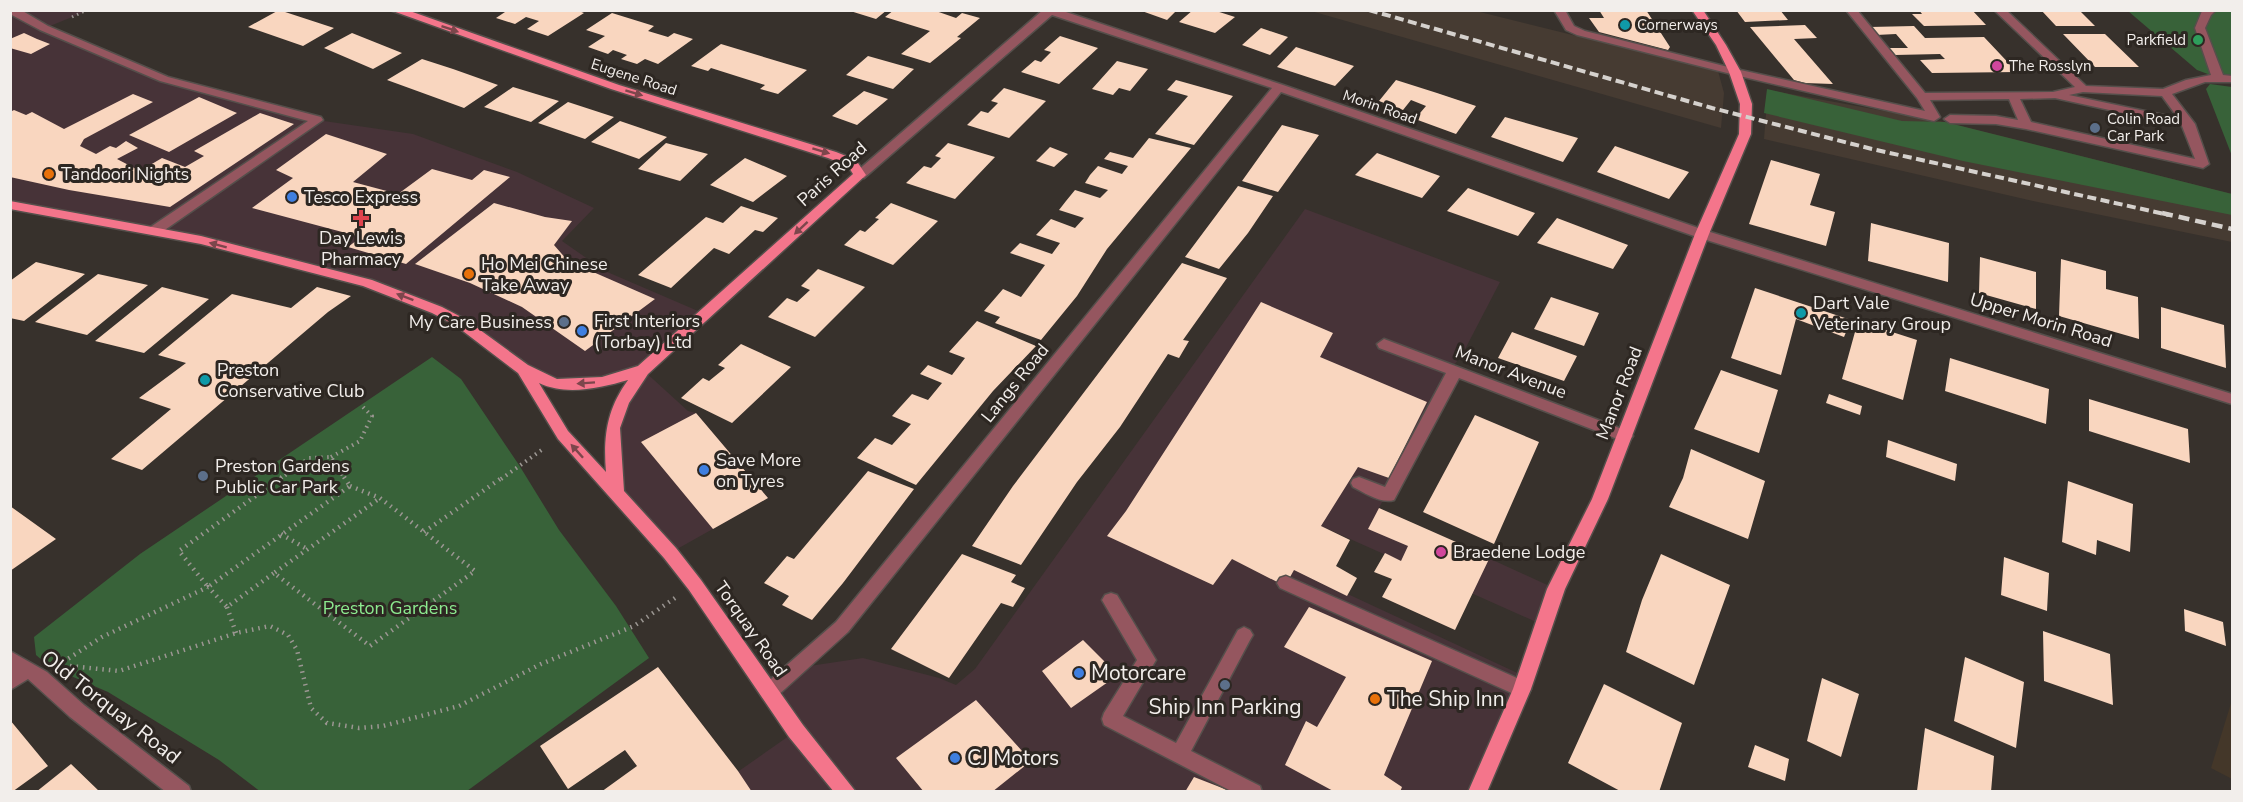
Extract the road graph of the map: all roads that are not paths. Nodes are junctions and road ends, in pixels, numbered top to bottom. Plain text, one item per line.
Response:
1 (12, 10) edge
2 (395, 10) edge
3 (1560, 10) edge
4 (1696, 10) edge
5 (1851, 10) edge
6 (1999, 10) edge
7 (2211, 10) edge
8 (1049, 11) edge
9 (1735, 72) junction
10 (2218, 77) junction
11 (2232, 79) edge
12 (1279, 87) junction
13 (2083, 89) junction
14 (2165, 93) junction
15 (2012, 94) junction
16 (2054, 95) junction
17 (1922, 97) junction
18 (1950, 120) dead end
19 (2189, 124) junction
20 (2026, 125) junction
21 (860, 175) junction
22 (10, 206) edge
23 (154, 231) junction
24 (1702, 234) junction
25 (1384, 344) dead end
26 (523, 369) junction
27 (643, 370) junction
28 (1455, 371) junction
29 (2232, 399) edge
30 (1625, 436) junction
31 (1359, 483) dead end
32 (616, 495) junction
33 (1286, 583) dead end
34 (1111, 600) dead end
35 (1244, 635) dead end
36 (10, 659) edge
37 (28, 669) junction
38 (10, 682) edge
39 (1522, 689) junction
40 (769, 692) junction
41 (1181, 753) junction
42 (182, 792) edge
43 (847, 792) edge
44 (1253, 792) edge
45 (1477, 792) edge

1 - 23 street
2 -> 21 main road, Eugene Road
3 - 9 street
4 - 9 main road, Manor Road
5 - 17 street
6 - 13 street
7 - 10 street
8 - 12 street, Morin Road
8 - 21 street, Paris Road
9 - 17 street
9 - 24 main road, Manor Road
10 - 11 street
10 - 14 street
12 - 24 street, Morin Road
12 - 40 street, Langs Road
13 - 14 street
13 - 16 street
14 - 19 street
15 - 16 street
15 - 17 street
15 - 20 street
16 - 19 street
18 - 20 street
19 - 20 street
21 -> 27 main road, Paris Road
22 - 23 main road
26 -> 23 main road
24 - 29 street, Upper Morin Road
24 - 30 main road, Manor Road
25 - 28 street, Manor Avenue
27 -> 26 main road, Paris Road
32 -> 26 main road, Torquay Road
27 - 32 main road, Paris Road
28 - 30 street, Manor Avenue
28 - 31 street
30 - 39 main road, Manor Road
32 - 40 main road, Torquay Road
33 - 39 street
34 - 41 street
35 - 41 street
36 - 37 street, Old Torquay Road
37 - 38 street
37 - 42 street, Old Torquay Road
39 - 45 main road, Manor Road
40 - 43 main road, Torquay Road
41 - 44 street

